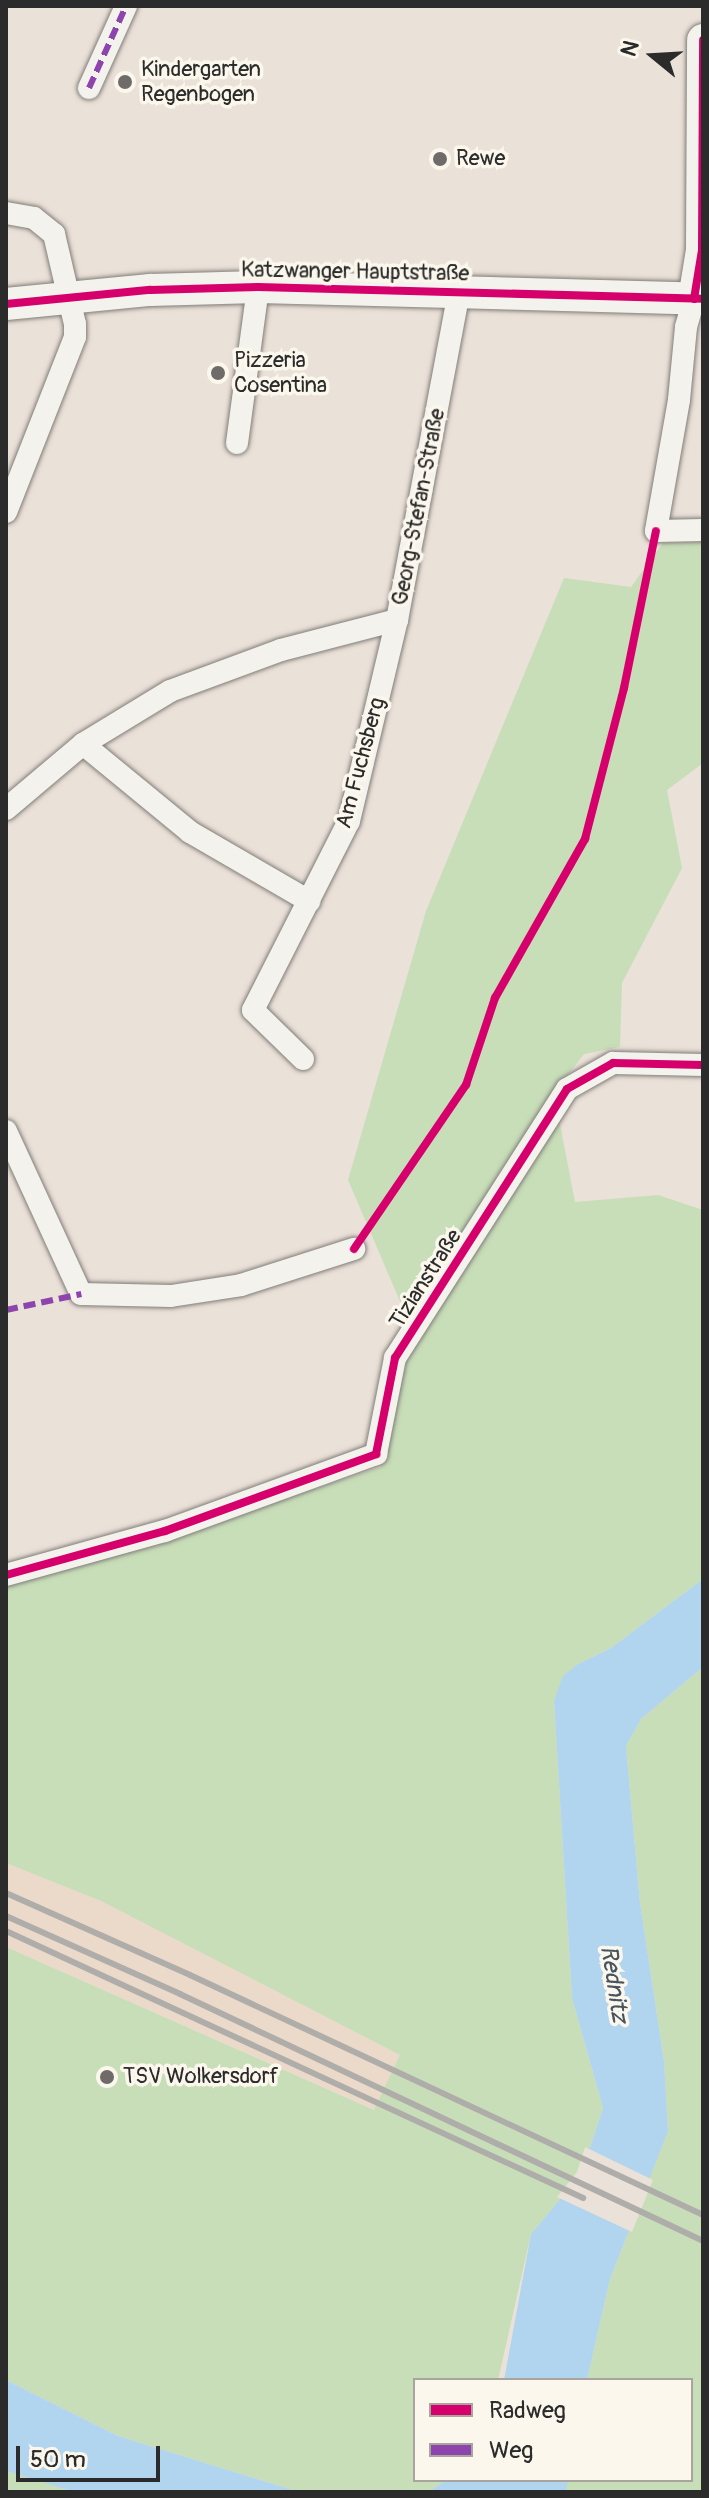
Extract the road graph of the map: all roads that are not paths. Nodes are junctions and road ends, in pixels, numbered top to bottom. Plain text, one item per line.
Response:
1 (126, 6) edge
2 (703, 40) edge
3 (89, 88) dead end
4 (703, 167) edge
5 (6, 213) edge
6 (258, 287) junction
7 (459, 292) junction
8 (69, 296) junction
9 (698, 299) edge
10 (6, 304) edge
11 (237, 443) dead end
12 (6, 512) edge
13 (703, 530) edge
14 (397, 620) junction
15 (83, 744) junction
16 (6, 809) edge
17 (309, 901) junction
18 (303, 1059) dead end
19 (703, 1065) edge
20 (6, 1131) edge
21 (354, 1249) dead end
22 (6, 1575) edge

1 - 3 street
2 - 4 main road
4 - 9 main road
5 - 8 street
6 - 7 main road, Katzwanger Hauptstraße
6 - 8 main road, Katzwanger Hauptstraße
6 - 11 street, Katzwanger Hauptstraße
7 - 9 main road, Katzwanger Hauptstraße
7 - 14 street, Georg-Stefan-Straße
8 - 10 main road, Katzwanger Hauptstraße
8 - 12 street
9 - 13 street
14 - 15 street, Georg-Stefan-Straße
14 - 17 street, Am Fuchsberg
15 - 16 street, Georg-Stefan-Straße
15 - 17 street
17 - 18 street, Am Fuchsberg
19 - 22 street, Tizianstraße
20 - 21 street

